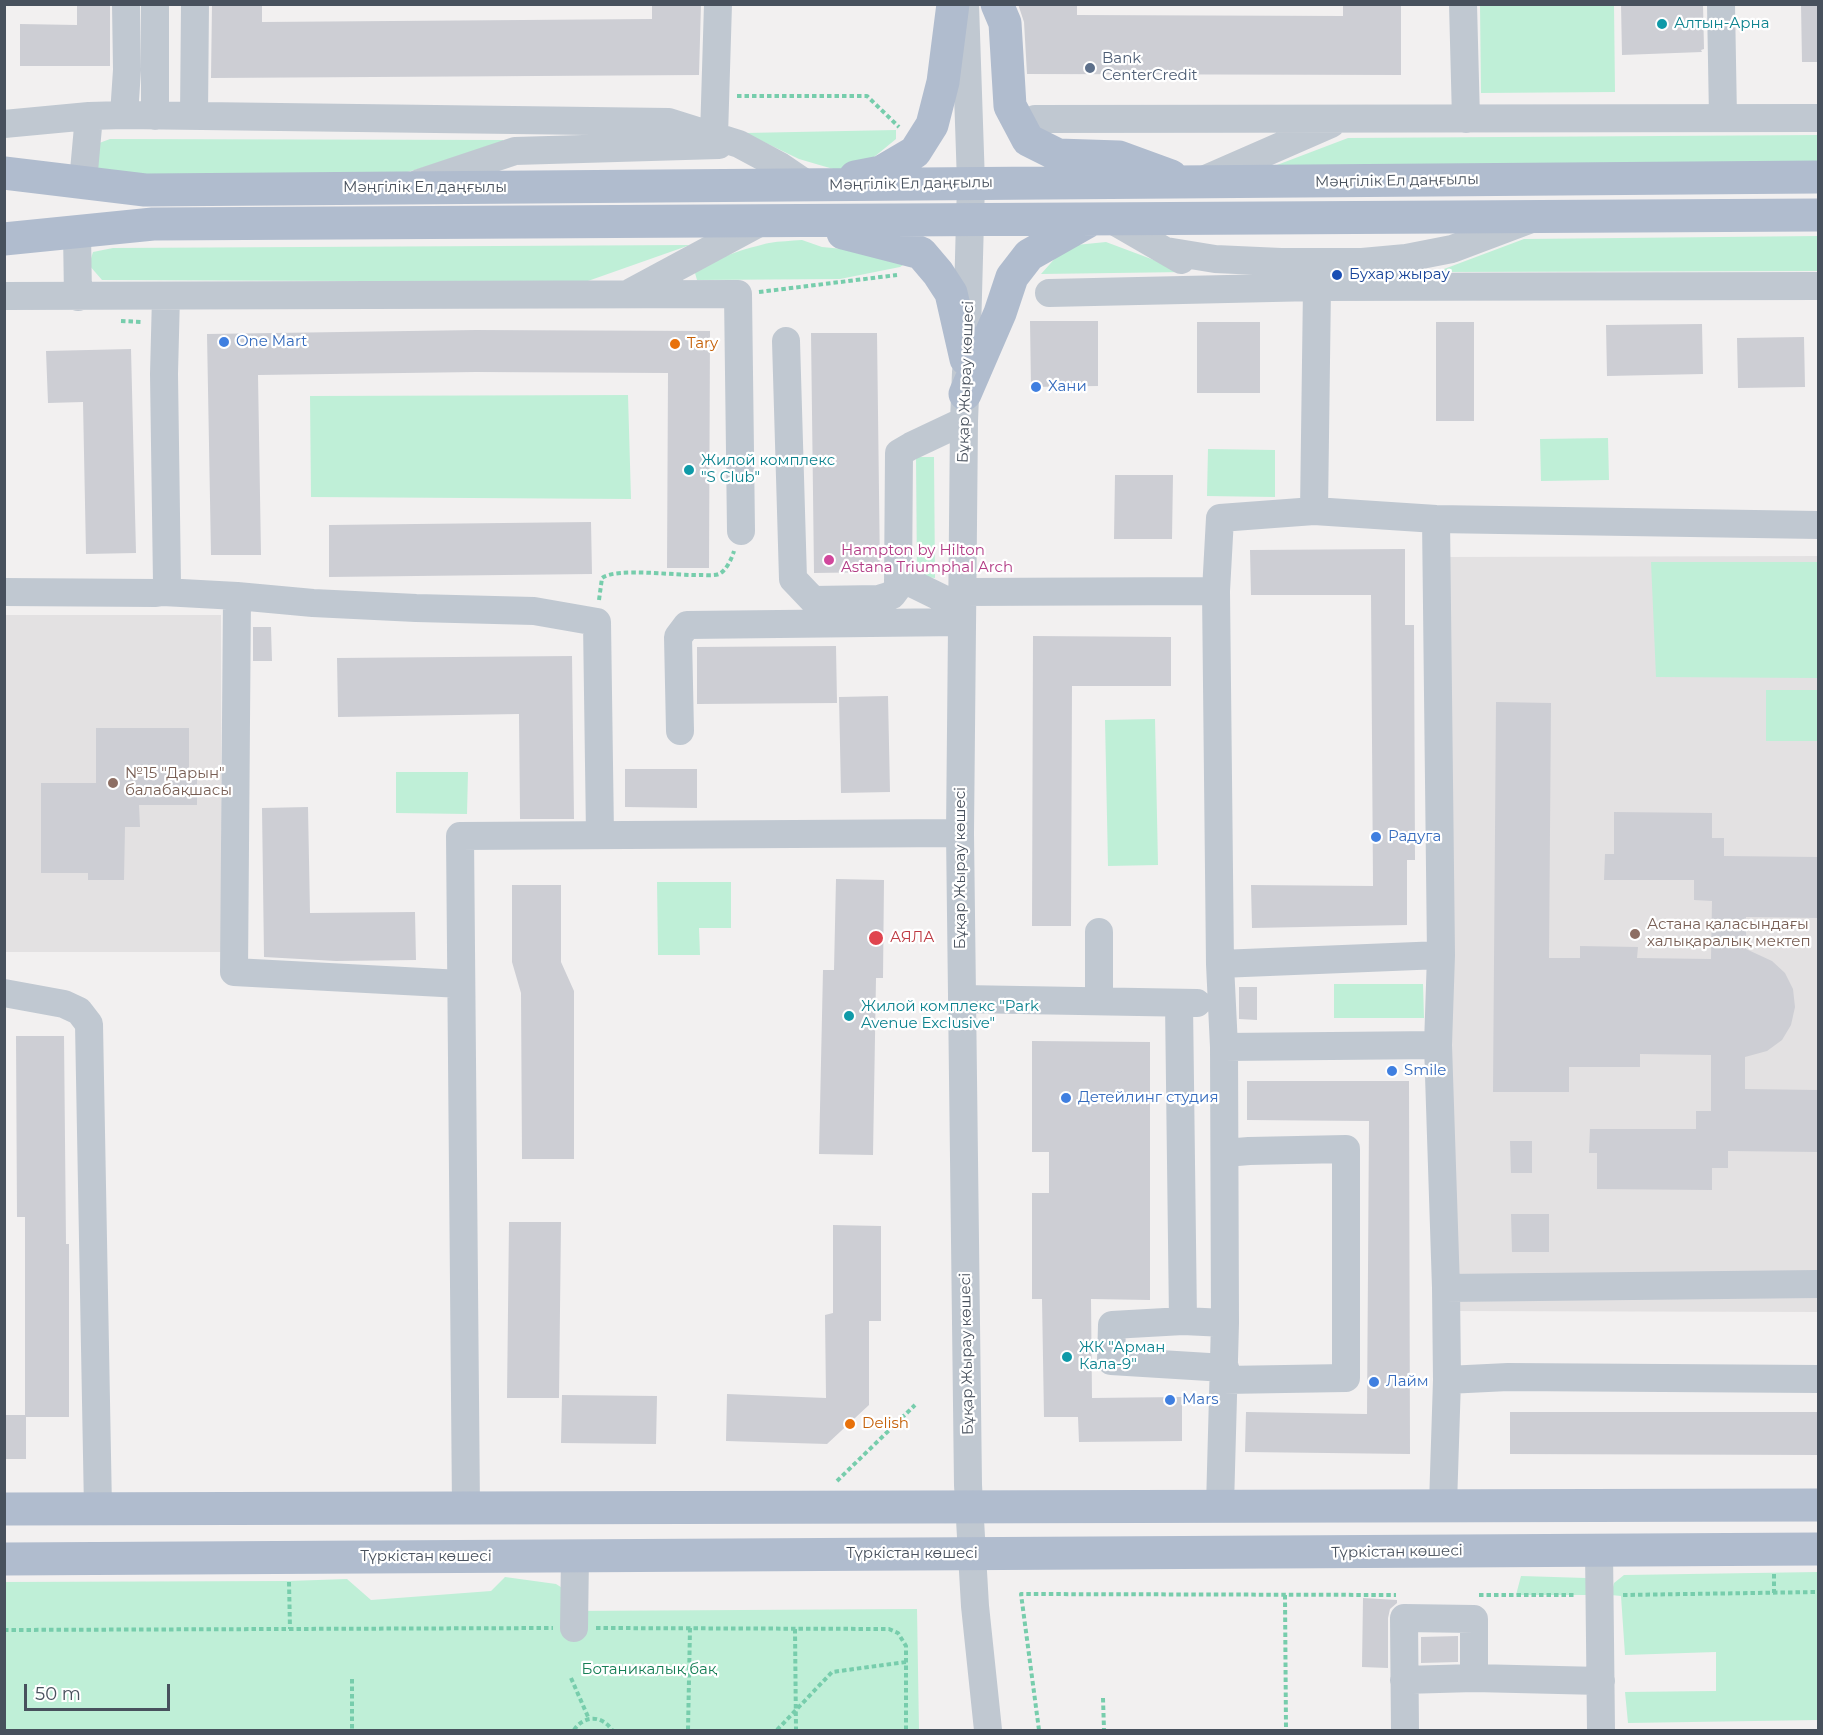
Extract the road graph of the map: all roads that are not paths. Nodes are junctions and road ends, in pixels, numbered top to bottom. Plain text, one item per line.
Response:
1 (126, 4) edge
2 (155, 4) edge
3 (195, 4) edge
4 (718, 4) edge
5 (953, 4) edge
6 (965, 4) edge
7 (997, 4) edge
8 (1463, 4) edge
9 (1721, 4) edge
10 (123, 115) junction
11 (89, 116) junction
12 (155, 116) junction
13 (194, 116) junction
14 (1723, 118) junction
15 (1818, 118) edge
16 (1035, 119) dead end
17 (1341, 119) junction
18 (1466, 119) junction
19 (4, 124) edge
20 (721, 124) junction
21 (4, 173) edge
22 (1818, 177) edge
23 (83, 182) junction
24 (971, 183) junction
25 (1193, 183) junction
26 (808, 185) junction
27 (405, 188) junction
28 (1818, 215) edge
29 (1539, 217) junction
30 (1101, 219) junction
31 (970, 220) junction
32 (778, 221) junction
33 (77, 232) junction
34 (4, 239) edge
35 (1166, 251) junction
36 (1818, 286) edge
37 (1317, 287) junction
38 (1230, 288) junction
39 (629, 293) junction
40 (1049, 293) dead end
41 (4, 296) edge
42 (166, 296) junction
43 (78, 297) junction
44 (786, 341) dead end
45 (966, 359) junction
46 (964, 408) junction
47 (1314, 511) junction
48 (1436, 519) junction
49 (1818, 525) edge
50 (741, 531) road end
51 (898, 580) junction
52 (1216, 591) junction
53 (4, 592) edge
54 (163, 592) junction
55 (237, 596) junction
56 (962, 607) junction
57 (680, 731) dead end
58 (960, 833) junction
59 (600, 835) junction
60 (1099, 932) dead end
61 (1441, 955) junction
62 (1220, 964) junction
63 (461, 984) junction
64 (4, 993) edge
65 (962, 999) junction
66 (1099, 1001) junction
67 (1179, 1003) junction
68 (1221, 1003) junction
69 (1438, 1045) junction
70 (1224, 1047) junction
71 (1225, 1153) junction
72 (1818, 1284) edge
73 (1446, 1288) junction
74 (1183, 1322) junction
75 (1225, 1323) junction
76 (1225, 1374) junction
77 (1818, 1379) edge
78 (1447, 1380) junction
79 (1443, 1505) junction
80 (1752, 1505) junction
81 (969, 1506) junction
82 (1220, 1506) junction
83 (1818, 1506) edge
84 (4, 1509) edge
85 (98, 1509) junction
86 (466, 1509) junction
87 (1814, 1549) edge
88 (1599, 1550) junction
89 (1721, 1550) junction
90 (973, 1554) junction
91 (575, 1556) junction
92 (4, 1559) edge
93 (574, 1628) road end
94 (1474, 1678) junction
95 (1404, 1680) junction
96 (1600, 1681) junction
97 (988, 1731) edge
98 (1405, 1731) edge
99 (1601, 1731) edge

1 - 10 street
2 - 12 street
3 - 13 street
4 - 20 street
5 - 26 main road
6 - 24 street, Бұқар Жырау көшесі
7 - 25 main road
8 - 18 street
9 - 14 street
10 - 11 street
10 - 12 street
11 - 19 street
11 - 23 street
12 - 13 street
13 - 20 street
14 - 15 street
14 - 18 street
16 - 17 street
17 - 18 street
17 - 25 street
20 - 26 street
20 - 27 street
21 - 23 main road, Мәңгілік Ел даңғылы
22 - 25 main road, Мәңгілік Ел даңғылы
23 - 27 main road, Мәңгілік Ел даңғылы
24 - 25 main road, Мәңгілік Ел даңғылы
24 - 26 main road, Мәңгілік Ел даңғылы
24 - 31 street, Бұқар Жырау көшесі
26 - 27 main road, Мәңгілік Ел даңғылы
28 - 29 main road
29 - 30 main road
29 - 35 street
30 - 31 main road
30 - 35 street
30 - 46 main road
31 - 32 main road
31 - 45 street, Бұқар Жырау көшесі
32 - 33 main road
32 - 39 street
32 - 45 main road
33 - 34 main road
33 - 43 street
35 - 38 street
36 - 37 street
37 - 38 street
37 - 47 street
38 - 40 street
39 - 42 street
39 - 50 street
41 - 43 street
42 - 43 street
42 - 54 street
44 - 51 street
45 - 46 street, Бұқар Жырау көшесі
46 - 51 street
46 - 56 street, Бұқар Жырау көшесі
47 - 48 street
47 - 52 street
48 - 49 street
48 - 61 street
51 - 56 street
52 - 56 street
52 - 62 street
53 - 54 street
54 - 55 street
55 - 59 street
55 - 63 street
56 - 57 street
56 - 58 street, Бұқар Жырау көшесі
58 - 59 street
58 - 65 street, Бұқар Жырау көшесі
59 - 63 street
60 - 66 street
61 - 62 street
61 - 69 street
62 - 68 street
63 - 86 street
64 - 85 street
65 - 66 street
65 - 81 street, Бұқар Жырау көшесі
66 - 67 street
67 - 68 street
67 - 74 street
68 - 70 street
69 - 70 street
69 - 73 street
70 - 71 street
71 - 75 street
71 - 76 street
72 - 73 street
73 - 78 street
74 - 75 street
74 - 76 street
75 - 76 street
76 - 82 street
77 - 78 street
78 - 79 street
79 - 80 main road
79 - 82 main road
80 - 83 main road
80 - 89 main road
81 - 82 main road
81 - 86 main road
81 - 90 street, Бұқар Жырау көшесі
83 - 87 main road
84 - 85 main road
85 - 86 main road
87 - 89 main road, Түркістан көшесі
88 - 89 main road, Түркістан көшесі
88 - 90 main road, Түркістан көшесі
88 - 96 street
90 - 91 main road, Түркістан көшесі
90 - 97 street, Бұқар Жырау көшесі
91 - 92 main road, Түркістан көшесі
91 - 93 street
94 - 95 street
94 - 95 street
94 - 96 street
95 - 98 street
96 - 99 street

